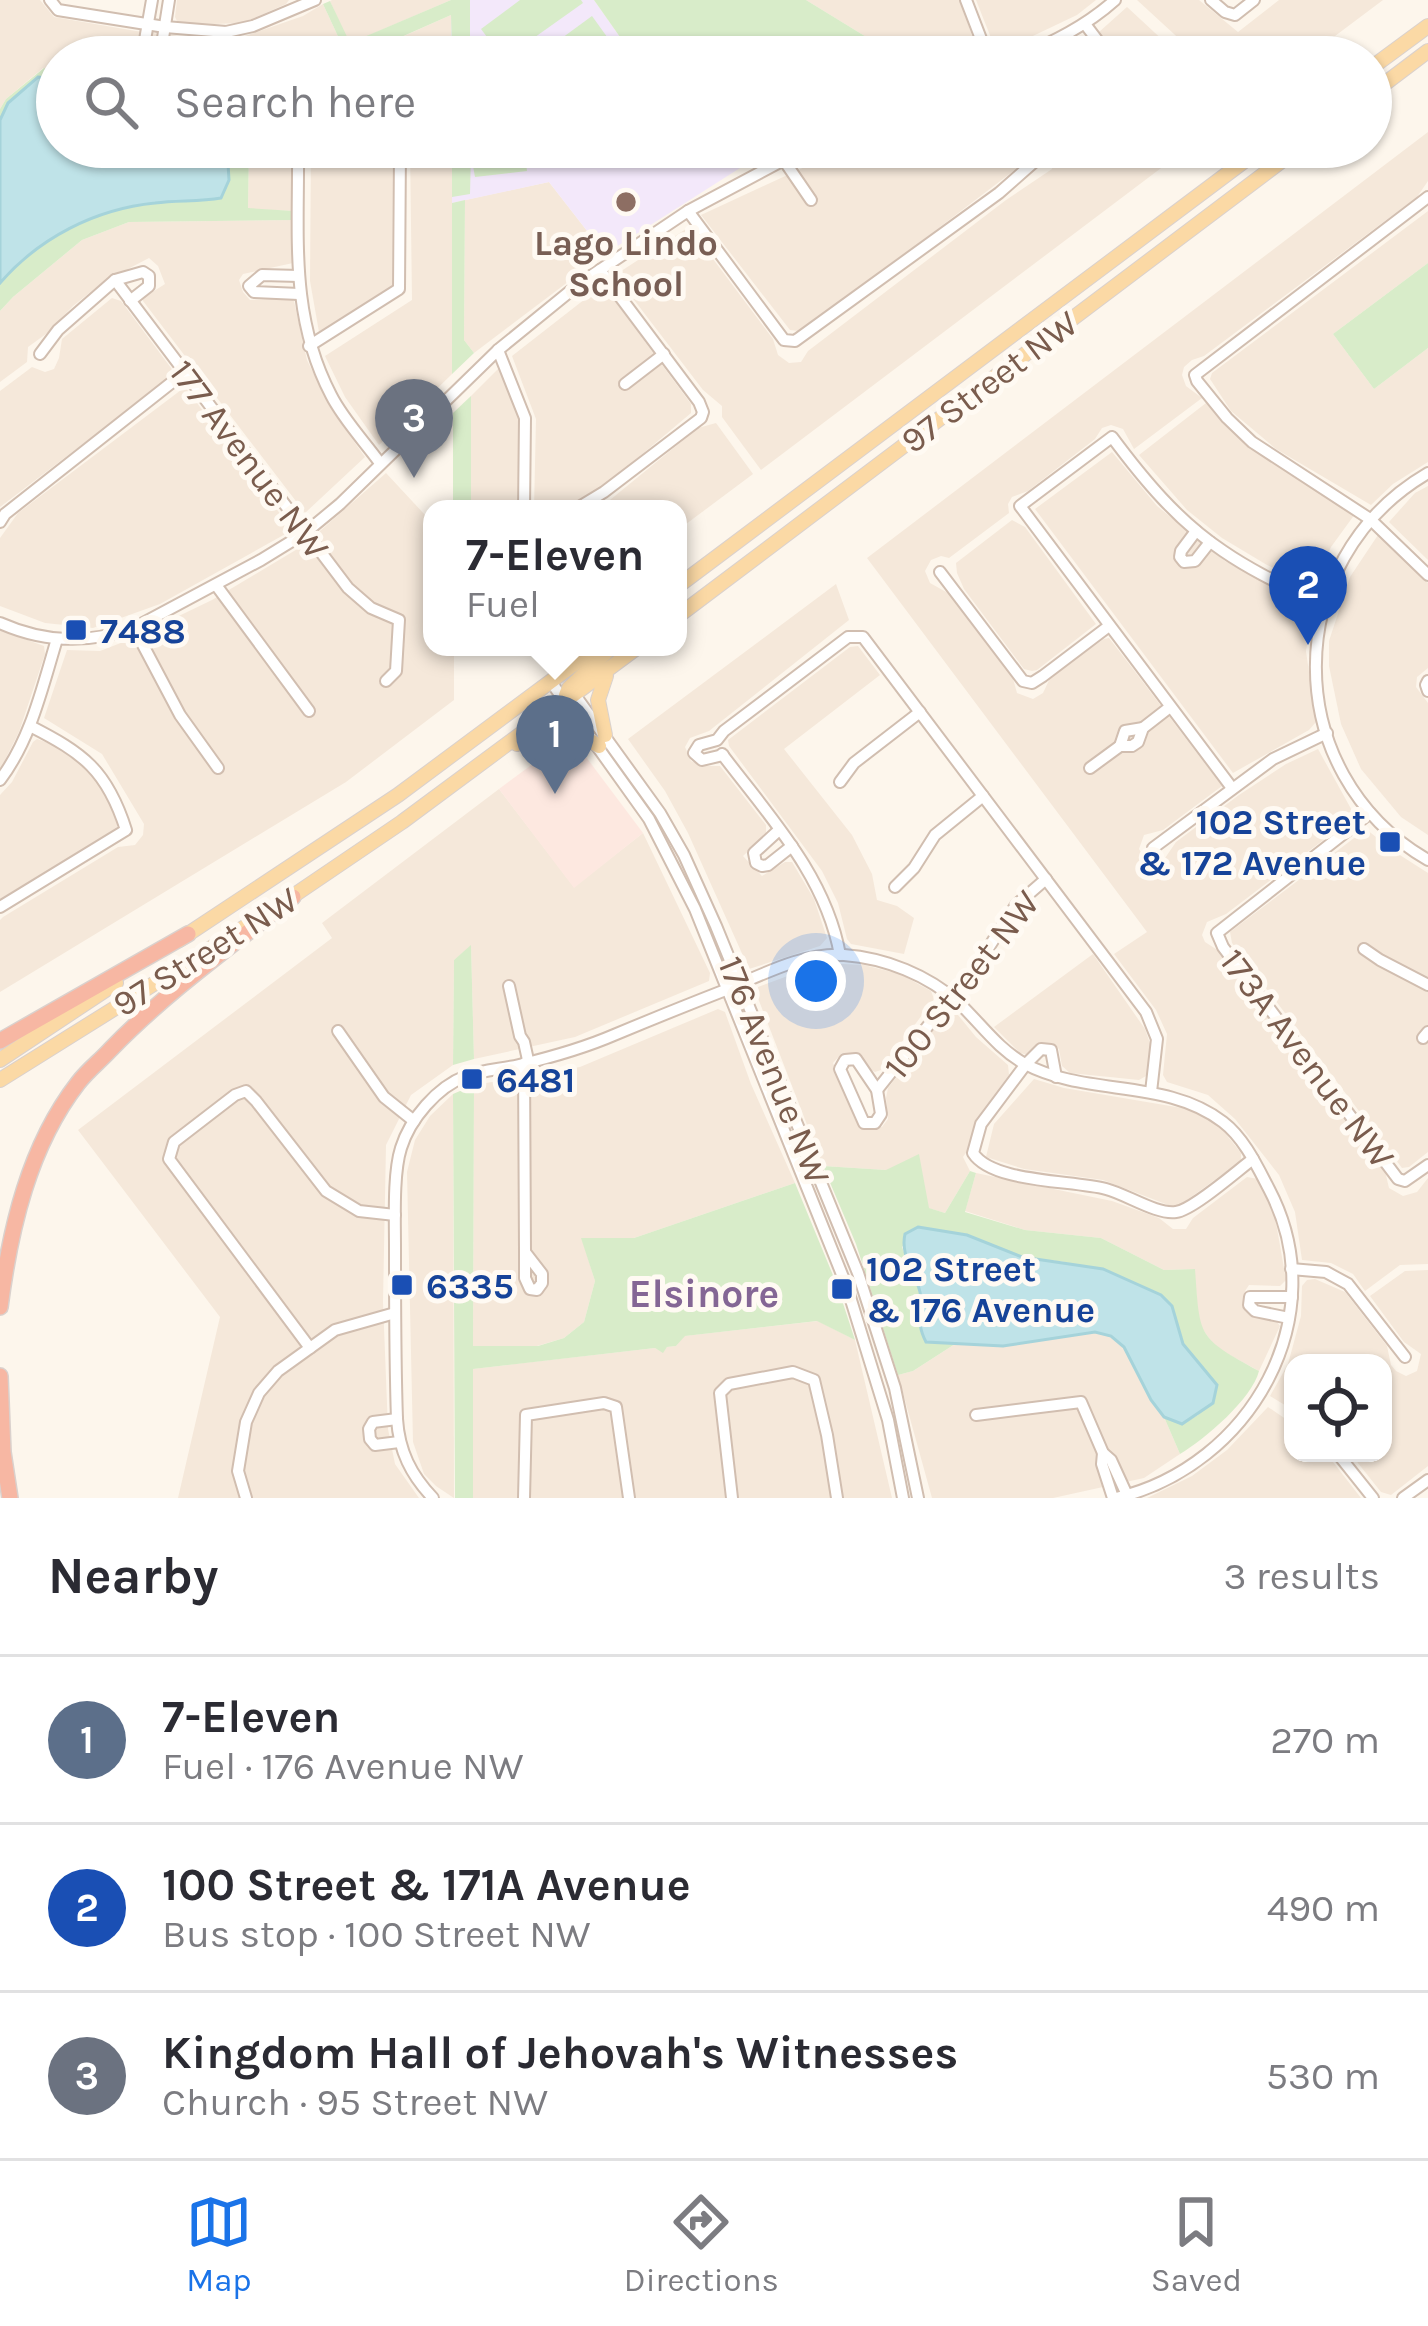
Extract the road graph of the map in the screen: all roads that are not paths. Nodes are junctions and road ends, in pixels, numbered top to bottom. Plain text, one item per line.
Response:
1 (152, 0) edge
2 (169, 0) edge
3 (315, 0) edge
4 (966, 0) edge
5 (1115, 0) edge
6 (1210, 0) edge
7 (1254, 0) edge
8 (298, 4) edge
9 (54, 5) edge
10 (147, 23) junction
11 (1085, 24) junction
12 (1428, 26) edge
13 (165, 27) junction
14 (145, 36) edge
15 (164, 36) edge
16 (980, 36) edge
17 (1061, 36) edge
18 (1094, 36) edge
19 (1428, 51) edge
20 (1392, 53) edge
21 (1392, 78) edge
22 (298, 168) edge
23 (400, 168) edge
24 (767, 168) edge
25 (789, 168) edge
26 (1027, 168) edge
27 (1235, 168) edge
28 (1272, 168) edge
29 (1428, 196) edge
30 (811, 200) dead end
31 (688, 211) junction
32 (600, 270) junction
33 (299, 276) junction
34 (115, 280) junction
35 (299, 295) junction
36 (130, 301) junction
37 (308, 346) junction
38 (498, 350) junction
39 (40, 354) dead end
40 (664, 354) junction
41 (185, 372) junction
42 (625, 384) dead end
43 (380, 463) junction
44 (1428, 473) edge
45 (524, 500) edge
46 (589, 500) edge
47 (1370, 519) junction
48 (0, 522) edge
49 (1196, 531) junction
50 (305, 533) junction
51 (1210, 542) junction
52 (940, 572) dead end
53 (1428, 575) edge
54 (687, 579) edge
55 (216, 585) junction
56 (1323, 605) junction
57 (687, 609) edge
58 (0, 622) edge
59 (1108, 626) junction
60 (134, 628) junction
61 (57, 639) junction
62 (590, 656) edge
63 (601, 656) edge
64 (626, 656) edge
65 (612, 666) junction
66 (386, 681) dead end
67 (564, 688) junction
68 (1170, 707) junction
69 (309, 712) dead end
70 (920, 712) junction
71 (30, 726) junction
72 (1327, 733) junction
73 (717, 740) junction
74 (602, 741) junction
75 (496, 752) junction
76 (723, 755) junction
77 (218, 768) dead end
78 (1090, 768) dead end
79 (0, 780) edge
80 (840, 782) dead end
81 (1232, 788) junction
82 (983, 796) junction
83 (1370, 813) junction
84 (779, 830) junction
85 (793, 846) junction
86 (1153, 848) dead end
87 (1428, 860) edge
88 (1046, 879) junction
89 (895, 887) dead end
90 (293, 897) junction
91 (0, 907) edge
92 (188, 934) junction
93 (1364, 949) dead end
94 (840, 955) junction
95 (1428, 985) edge
96 (509, 986) dead end
97 (734, 986) junction
98 (951, 997) junction
99 (338, 1031) dead end
100 (0, 1041) edge
101 (0, 1060) edge
102 (524, 1064) junction
103 (1026, 1064) junction
104 (1056, 1077) junction
105 (0, 1080) edge
106 (878, 1090) junction
107 (1151, 1092) junction
108 (414, 1121) junction
109 (1253, 1159) junction
110 (1428, 1165) edge
111 (394, 1215) junction
112 (525, 1252) dead end
113 (1291, 1269) junction
114 (1292, 1297) junction
115 (0, 1306) edge
116 (394, 1312) junction
117 (1289, 1318) junction
118 (310, 1348) junction
119 (1405, 1358) dead end
120 (0, 1376) edge
121 (976, 1415) dead end
122 (397, 1419) junction
123 (242, 1442) junction
124 (399, 1442) junction
125 (256, 1445) dead end
126 (1, 1447) edge
127 (1344, 1462) edge
128 (1428, 1480) edge
129 (1120, 1497) edge
130 (10, 1498) edge
131 (246, 1498) edge
132 (433, 1498) edge
133 (524, 1498) edge
134 (629, 1498) edge
135 (732, 1498) edge
136 (837, 1498) edge
137 (903, 1498) edge
138 (918, 1498) edge
139 (1373, 1498) edge
140 (1403, 1498) edge

1 - 10 street
2 - 13 street
3 - 8 street
4 - 16 street
5 - 11 street
6 - 7 street
8 - 13 street
9 - 10 street
10 - 13 street
10 - 14 street
11 - 17 street
11 - 18 street
12 - 20 main road
13 - 15 street
19 - 21 main road
22 - 33 street
23 - 37 street
24 - 31 street
25 - 30 street
26 - 31 street
27 - 54 main road, 97 Street NW
28 - 57 main road, 97 Street NW
29 - 47 street
31 - 32 street
32 - 38 street
32 - 40 street
33 - 35 street
33 - 35 street
34 - 36 street, 177 Avenue NW
34 - 36 street
34 - 39 street
35 - 37 street
36 - 41 street, 177 Avenue NW
37 - 43 street
38 - 43 street
38 - 45 street
40 - 42 street
40 - 46 street
41 - 48 street
41 - 50 street, 177 Avenue NW
43 - 50 street
44 - 47 street
47 - 53 street
47 - 56 street
49 - 51 street
49 - 51 street
49 - 59 street
50 - 55 street
50 - 66 street, 177 Avenue NW
51 - 56 street
52 - 59 street
55 - 60 street
55 - 69 street
56 - 72 street
58 - 61 street
59 - 68 street
60 - 61 street
60 - 77 street
61 - 71 street
62 - 67 main road, 97 Street NW
63 - 67 main road
64 - 65 main road, 97 Street NW
65 - 67 main road, 97 Street NW
65 - 74 main road
67 - 74 street, 176 Avenue NW
67 - 75 main road, 97 Street NW
67 - 92 main road, 97 Street NW
68 - 78 street
68 - 81 street
70 - 73 street
70 - 80 street
70 - 82 street
71 - 79 street
71 - 91 street
72 - 81 street
72 - 83 street
73 - 76 street
73 - 76 street
74 - 75 main road
74 - 97 street, 176 Avenue NW
75 - 90 main road, 97 Street NW
76 - 84 street
81 - 86 street
82 - 88 street
82 - 89 street
83 - 87 street
83 - 110 street, 173A Avenue NW
84 - 85 street
84 - 85 street
85 - 94 street
88 - 98 street, 100 Street NW
88 - 107 street
90 - 105 main road, 97 Street NW
90 - 115 highway
92 - 100 highway
92 - 101 main road, 97 Street NW
93 - 95 street
94 - 97 street
94 - 98 street
96 - 102 street
97 - 102 street
97 - 137 street, 176 Avenue NW
97 - 138 street, 176 Avenue NW
98 - 103 street
98 - 106 street, 100 Street NW
99 - 108 street
102 - 108 street
102 - 112 street
103 - 104 street
103 - 104 street
103 - 109 street
104 - 107 street
106 - 106 street, 100 Street NW
107 - 109 street
108 - 111 street
109 - 113 street
111 - 116 street
111 - 118 street
113 - 114 street
113 - 119 street
114 - 117 street
114 - 117 street
116 - 118 street
116 - 122 street
117 - 129 street
118 - 123 street
120 - 126 highway
121 - 129 street
122 - 124 street
122 - 124 street
123 - 125 street
123 - 131 street
124 - 132 street
126 - 130 highway
127 - 139 street
128 - 140 street
133 - 134 street
135 - 136 street

